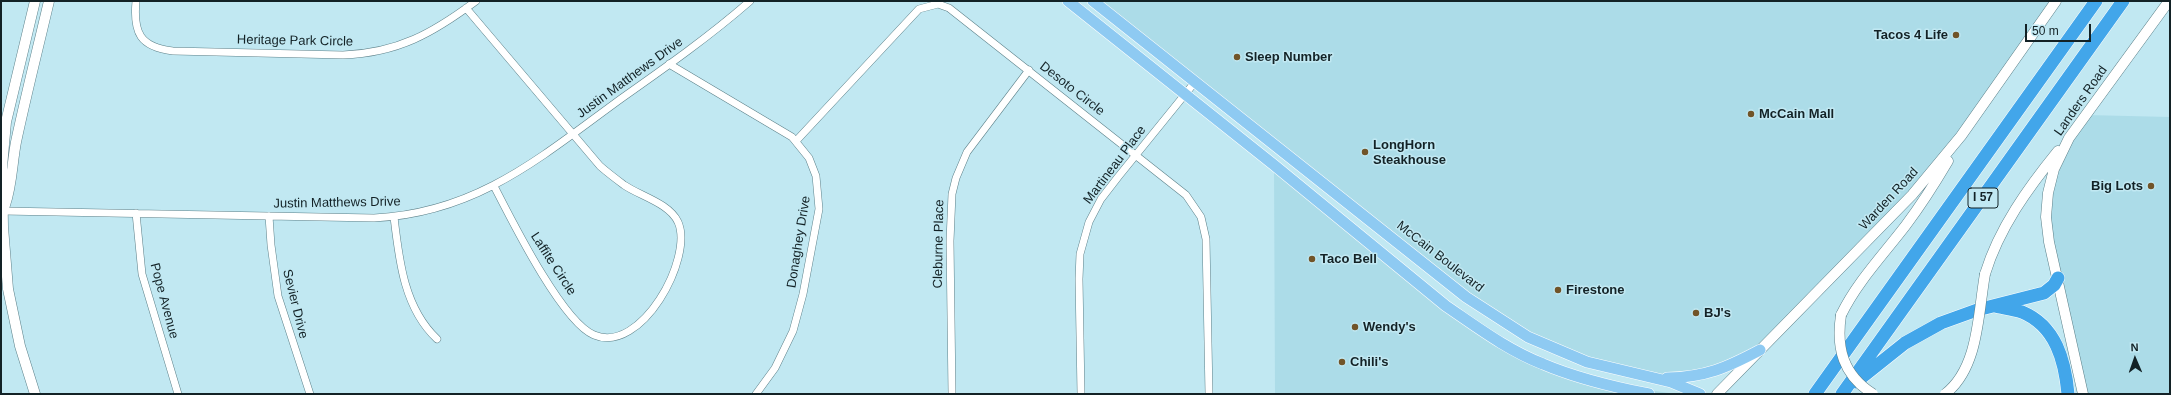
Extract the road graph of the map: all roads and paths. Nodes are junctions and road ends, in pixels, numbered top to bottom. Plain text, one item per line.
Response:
1 (35, 1) edge
2 (49, 1) edge
3 (136, 1) edge
4 (476, 1) edge
5 (750, 1) edge
6 (1068, 1) edge
7 (1093, 1) edge
8 (2056, 1) edge
9 (2087, 1) edge
10 (2096, 1) edge
11 (2124, 1) edge
12 (2169, 1) edge
13 (466, 8) junction
14 (669, 64) junction
15 (1029, 70) junction
16 (2046, 72) junction
17 (1195, 82) junction
18 (1185, 95) junction
19 (572, 135) junction
20 (1961, 136) junction
21 (2069, 138) junction
22 (796, 141) junction
23 (1136, 155) junction
24 (494, 186) junction
25 (2, 211) junction
26 (136, 213) junction
27 (269, 216) junction
28 (394, 217) junction
29 (2058, 278) junction
30 (1993, 306) junction
31 (437, 339) dead end
32 (1760, 350) junction
33 (1656, 379) junction
34 (1843, 393) edge
35 (35, 394) edge
36 (178, 394) edge
37 (310, 394) edge
38 (756, 394) edge
39 (952, 394) edge
40 (1080, 394) edge
41 (1209, 394) edge
42 (1648, 394) edge
43 (1700, 394) edge
44 (1717, 394) edge
45 (1815, 394) edge
46 (1873, 394) edge
47 (1945, 394) edge
48 (2068, 394) edge
49 (2084, 394) edge

1 - 25 main road
2 - 25 main road
3 - 13 street, Heritage Park Circle
4 - 13 street, Heritage Park Circle
5 - 14 street, Justin Matthews Drive
6 - 18 main road
7 - 17 main road, McCain Boulevard
8 - 20 main road, Warden Road
9 - 16 highway
10 - 16 highway, I 57
11 - 34 highway, I 57
12 - 21 main road, Landers Road
13 - 19 street, Laffite Circle
14 - 19 street, Justin Matthews Drive
14 - 22 street, Donaghey Drive
15 - 22 street, Desoto Circle
15 - 23 street, Desoto Circle
15 - 39 street, Cleburne Place
16 - 45 highway, I 57
17 - 18 street, Martineau Place
17 - 33 main road, McCain Boulevard
18 - 23 street, Martineau Place
18 - 42 main road
19 - 24 street, Justin Matthews Drive
19 - 24 street, Laffite Circle
20 - 32 main road, Warden Road
20 - 46 main road, bridge
21 - 29 main road, Landers Road
21 - 47 main road, bridge
22 - 38 street, Donaghey Drive
23 - 40 street, Martineau Place
23 - 41 street, Desoto Circle
24 - 28 street, Justin Matthews Drive
25 - 26 street, Justin Matthews Drive
25 - 35 main road
26 - 27 street, Justin Matthews Drive
26 - 36 street, Pope Avenue
27 - 28 street, Justin Matthews Drive
27 - 37 street, Sevier Drive
28 - 31 street
29 - 30 highway
29 - 49 main road, Landers Road
30 - 34 highway
30 - 48 highway
32 - 33 main road
32 - 44 main road, Warden Road
33 - 43 main road, McCain Boulevard

